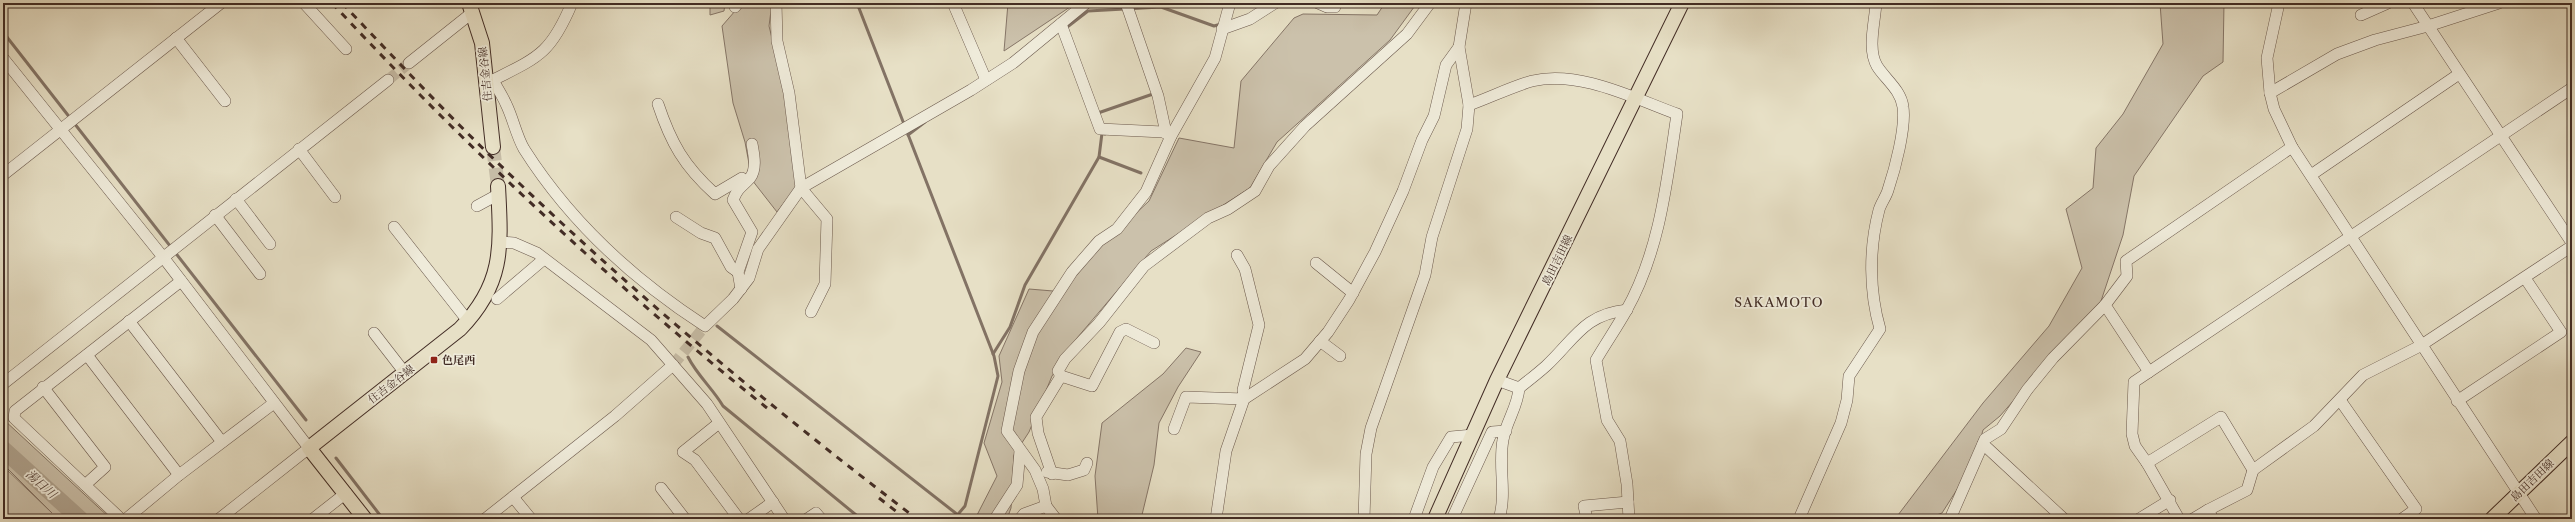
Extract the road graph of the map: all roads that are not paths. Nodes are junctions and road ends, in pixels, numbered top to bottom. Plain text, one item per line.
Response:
1 (221, 3) edge
2 (304, 3) edge
3 (572, 3) edge
4 (776, 3) edge
5 (953, 3) edge
6 (1086, 3) edge
7 (1126, 3) edge
8 (1275, 3) edge
9 (1318, 3) edge
10 (1430, 3) edge
11 (1466, 3) edge
12 (1682, 3) edge
13 (1876, 3) edge
14 (2279, 3) edge
15 (2388, 3) edge
16 (2414, 3) edge
17 (2499, 3) edge
18 (1335, 6) dead end
19 (471, 8) edge
20 (1225, 15) edge
21 (2361, 16) dead end
22 (1061, 25) junction
23 (2428, 26) junction
24 (176, 38) junction
25 (1459, 47) junction
26 (346, 49) dead end
27 (3, 58) edge
28 (409, 62) tunnel mouth
29 (2459, 74) junction
30 (388, 80) tunnel mouth
31 (489, 80) junction
32 (986, 80) junction
33 (2572, 88) edge
34 (2270, 93) junction
35 (1636, 99) junction
36 (225, 102) dead end
37 (658, 104) dead end
38 (1469, 105) junction
39 (67, 124) junction
40 (1168, 135) junction
41 (2501, 135) junction
42 (752, 144) dead end
43 (2292, 146) junction
44 (493, 147) tunnel mouth
45 (299, 150) junction
46 (752, 173) junction
47 (3, 175) edge
48 (2311, 176) junction
49 (802, 188) junction
50 (498, 190) joint
51 (335, 197) dead end
52 (236, 199) junction
53 (477, 206) dead end
54 (215, 215) junction
55 (676, 217) dead end
56 (394, 227) dead end
57 (2350, 236) junction
58 (501, 242) junction
59 (2572, 243) edge
60 (270, 244) dead end
61 (2572, 246) edge
62 (169, 252) junction
63 (1237, 255) dead end
64 (544, 259) junction
65 (1316, 263) dead end
66 (738, 272) junction
67 (260, 274) dead end
68 (2525, 278) junction
69 (181, 281) junction
70 (741, 289) junction
71 (1353, 293) junction
72 (497, 299) dead end
73 (2104, 305) junction
74 (1627, 310) junction
75 (812, 312) dead end
76 (129, 321) junction
77 (468, 321) junction
78 (374, 333) dead end
79 (1320, 341) junction
80 (1154, 343) dead end
81 (2420, 346) junction
82 (87, 355) junction
83 (1340, 356) dead end
84 (673, 365) junction
85 (2149, 372) junction
86 (405, 373) junction
87 (1061, 376) junction
88 (1497, 380) junction
89 (3, 384) edge
90 (44, 387) junction
91 (1519, 388) junction
92 (1244, 399) junction
93 (2340, 400) junction
94 (2457, 401) junction
95 (274, 402) junction
96 (719, 423) junction
97 (1174, 429) dead end
98 (1506, 431) junction
99 (1473, 435) junction
100 (1012, 439) junction
101 (222, 442) junction
102 (2572, 442) edge
103 (1983, 444) junction
104 (309, 448) junction
105 (1020, 451) junction
106 (1087, 463) dead end
107 (2147, 463) junction
108 (2253, 470) junction
109 (179, 474) junction
110 (1052, 474) junction
111 (85, 485) junction
112 (661, 488) dead end
113 (346, 493) junction
114 (2518, 493) junction
115 (513, 497) junction
116 (2170, 500) junction
117 (773, 502) junction
118 (1628, 502) junction
119 (1046, 506) junction
120 (2211, 515) edge
121 (121, 519) edge
122 (126, 519) edge
123 (219, 519) edge
124 (313, 519) edge
125 (365, 519) edge
126 (485, 519) edge
127 (531, 519) edge
128 (685, 519) edge
129 (739, 519) edge
130 (749, 519) edge
131 (784, 519) edge
132 (807, 519) edge
133 (821, 519) edge
134 (995, 519) edge
135 (1020, 519) edge
136 (1056, 519) edge
137 (1216, 519) edge
138 (1364, 519) edge
139 (1414, 519) edge
140 (1435, 519) edge
141 (1452, 519) edge
142 (1499, 519) edge
143 (1587, 519) edge
144 (1629, 519) edge
145 (1799, 519) edge
146 (1950, 519) edge
147 (2064, 519) edge
148 (2139, 519) edge
149 (2179, 519) edge
150 (2193, 519) edge
151 (2402, 519) edge
152 (2492, 519) edge
153 (2536, 519) edge

1 - 24 street
2 - 26 street
3 - 31 street
4 - 49 street
5 - 32 street
6 - 22 street
7 - 40 street
8 - 20 street
9 - 18 street
10 - 87 street
11 - 25 street
12 - 35 main road, 島田吉田線
13 - 145 street
14 - 34 street
15 - 21 street
16 - 23 street
17 - 23 street
19 - 28 street
19 - 31 main road, 住吉金谷線
20 - 40 street
22 - 32 street
22 - 40 street
23 - 29 street
23 - 34 street
24 - 36 street
24 - 39 street
25 - 38 street
25 - 71 street
27 - 39 street
29 - 41 street
29 - 48 street
30 - 45 street
31 - 44 main road, 住吉金谷線
31 - 70 street
32 - 49 street
33 - 41 street
34 - 43 street
35 - 38 street
35 - 74 street
35 - 88 main road, 島田吉田線
37 - 46 street
38 - 138 street
39 - 47 street
39 - 62 street
40 - 100 street
41 - 57 street
41 - 59 street
42 - 46 street
43 - 48 street
43 - 73 street
45 - 51 street
45 - 52 street
46 - 66 street
48 - 57 street
49 - 70 street
49 - 75 street
50 - 53 street
50 - 58 main road, 住吉金谷線
52 - 54 street
52 - 60 street
54 - 62 street
54 - 67 street
55 - 66 street
56 - 77 street
57 - 81 street
57 - 85 street
58 - 64 street
58 - 77 main road, 住吉金谷線
61 - 68 street
62 - 69 street
62 - 89 street
63 - 92 street
64 - 72 street
64 - 84 street
65 - 71 street
66 - 70 street
68 - 81 street
68 - 94 street
69 - 76 street
69 - 95 street
71 - 79 street
73 - 85 street
73 - 103 street
74 - 91 street
74 - 118 street
76 - 82 street
76 - 101 street
77 - 86 main road, 住吉金谷線
78 - 86 street
79 - 83 street
79 - 92 street
80 - 87 street
81 - 93 street
81 - 94 street
82 - 90 street
82 - 109 street
84 - 96 street
84 - 115 street
85 - 107 street
86 - 104 main road, 住吉金谷線
87 - 110 street
88 - 91 street
88 - 99 main road, 島田吉田線
90 - 111 street
90 - 111 street
91 - 98 street
92 - 97 street
92 - 137 street
93 - 108 street
93 - 151 street
94 - 114 street
95 - 101 street
95 - 104 street
96 - 117 street
96 - 129 street
98 - 141 street
98 - 142 street
99 - 139 street
99 - 140 main road, 島田吉田線
100 - 105 street
100 - 110 street
101 - 109 street
102 - 114 main road, 島田吉田線
103 - 146 street
103 - 147 street
104 - 113 main road
104 - 123 street
105 - 119 street
105 - 134 street
106 - 110 street
107 - 108 street
107 - 116 street
108 - 120 street
109 - 122 street
111 - 121 street
112 - 128 street
113 - 124 street
113 - 125 main road
114 - 152 main road, 島田吉田線
114 - 153 street
115 - 126 street
115 - 127 street
116 - 148 street
116 - 149 street
117 - 130 street
117 - 131 street
118 - 143 street
118 - 144 street
119 - 135 street
119 - 136 street
120 - 150 street
132 - 133 street

